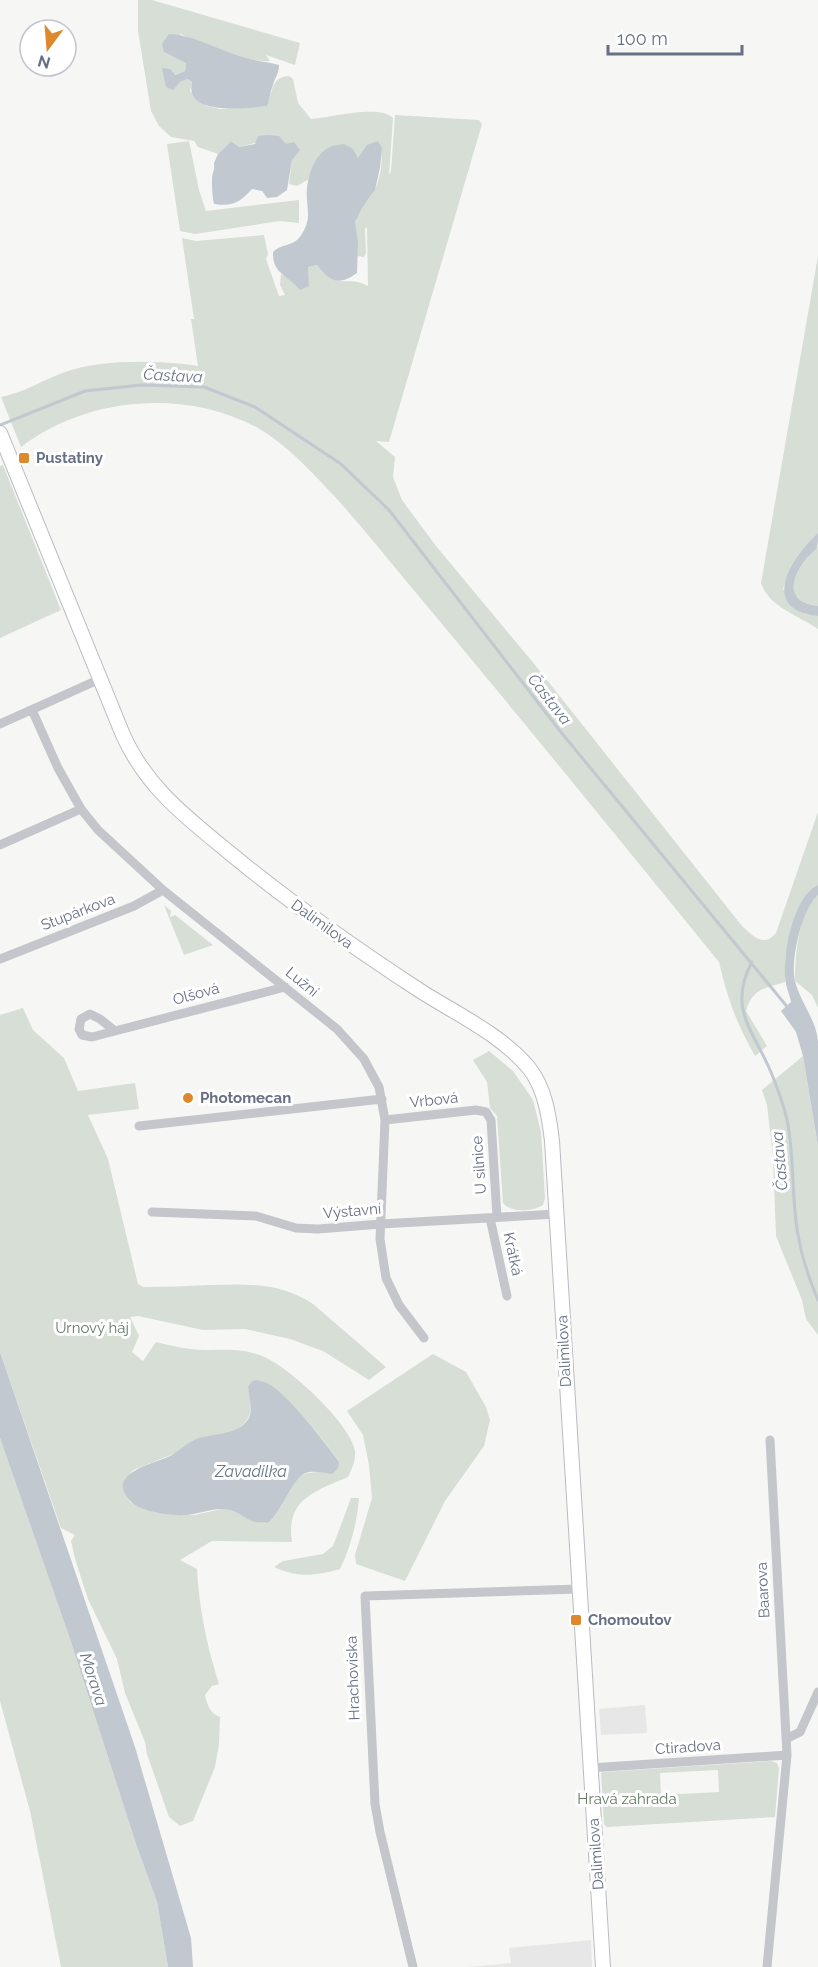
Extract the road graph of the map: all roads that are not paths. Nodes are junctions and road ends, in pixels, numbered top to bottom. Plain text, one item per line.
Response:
1 (2, 444) edge
2 (100, 679) junction
3 (32, 710) junction
4 (0, 724) edge
5 (81, 809) junction
6 (0, 845) edge
7 (163, 890) junction
8 (0, 958) edge
9 (285, 987) junction
10 (115, 1031) dead end
11 (382, 1099) junction
12 (486, 1112) joint
13 (386, 1120) junction
14 (139, 1126) dead end
15 (152, 1212) dead end
16 (556, 1214) junction
17 (494, 1217) junction
18 (381, 1224) junction
19 (507, 1296) dead end
20 (424, 1338) dead end
21 (770, 1440) dead end
22 (578, 1589) junction
23 (818, 1692) edge
24 (786, 1739) junction
25 (787, 1755) junction
26 (590, 1768) junction
27 (413, 1967) edge
28 (603, 1967) edge
29 (767, 1967) edge

1 - 2 main road, Dalimilova
2 - 3 street
2 - 16 main road, Dalimilova
3 - 4 street
3 - 5 street, Lužní
5 - 6 street
5 - 7 street, Lužní
7 - 8 street, Stupárkova
7 - 9 street, Lužní
9 - 10 street, Olšová
9 - 11 street, Lužní
11 - 13 street, Lužní
11 - 14 street
12 - 13 street, Vrbová
12 - 17 street, U silnice
13 - 18 street, Lužní
15 - 18 street, Výstavní
16 - 17 street, Výstavní
16 - 22 main road, Dalimilova
17 - 18 street, Výstavní
17 - 19 street, Krátká
18 - 20 street, Lužní
21 - 24 street, Baarova
22 - 26 main road, Dalimilova
22 - 27 street, Hrachoviska
23 - 24 street
24 - 25 street, Baarova
25 - 26 street, Ctiradova
25 - 29 street, Baarova
26 - 28 main road, Dalimilova

